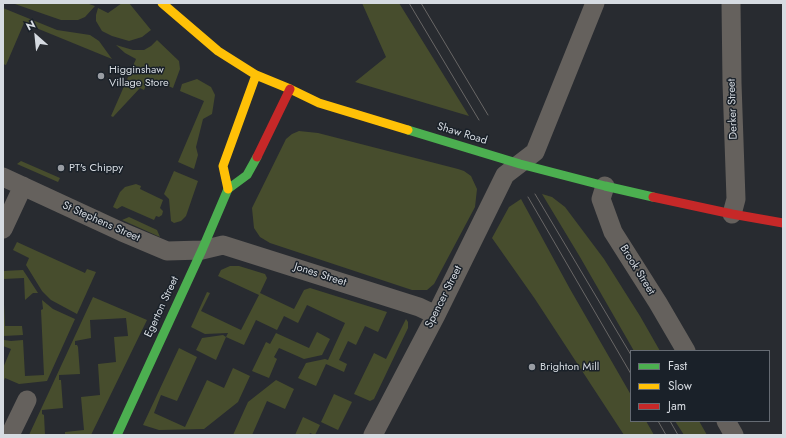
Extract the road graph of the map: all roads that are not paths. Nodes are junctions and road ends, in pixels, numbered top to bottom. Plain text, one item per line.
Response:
1 (162, 3) edge
2 (595, 3) edge
3 (731, 3) edge
4 (256, 75) junction
5 (290, 89) junction
6 (520, 164) junction
7 (3, 177) edge
8 (23, 186) junction
9 (605, 186) junction
10 (228, 189) junction
11 (732, 214) junction
12 (783, 223) edge
13 (3, 229) edge
14 (202, 250) junction
15 (436, 315) junction
16 (685, 350) edge
17 (27, 400) dead end
18 (727, 422) edge
19 (10, 435) edge
20 (117, 435) edge
21 (373, 435) edge
22 (734, 435) edge

1 - 4 main road, Shaw Road
2 - 6 street, Spencer Street
3 - 11 street, Derker Street
4 - 5 main road, Shaw Road
4 - 10 main road
5 - 6 main road, Shaw Road
5 - 10 main road, Egerton Street
6 - 9 main road, Shaw Road
6 - 15 street, Spencer Street
7 - 8 street, St Stephens Street
8 - 13 street
8 - 14 street, St Stephens Street
9 - 11 main road, Shaw Road
9 - 16 street, Brook Street
10 - 14 main road, Egerton Street
11 - 12 main road, Shaw Road
14 - 15 street, Jones Street
14 - 20 main road, Egerton Street
15 - 21 street, Spencer Street
17 - 19 street
18 - 22 street

